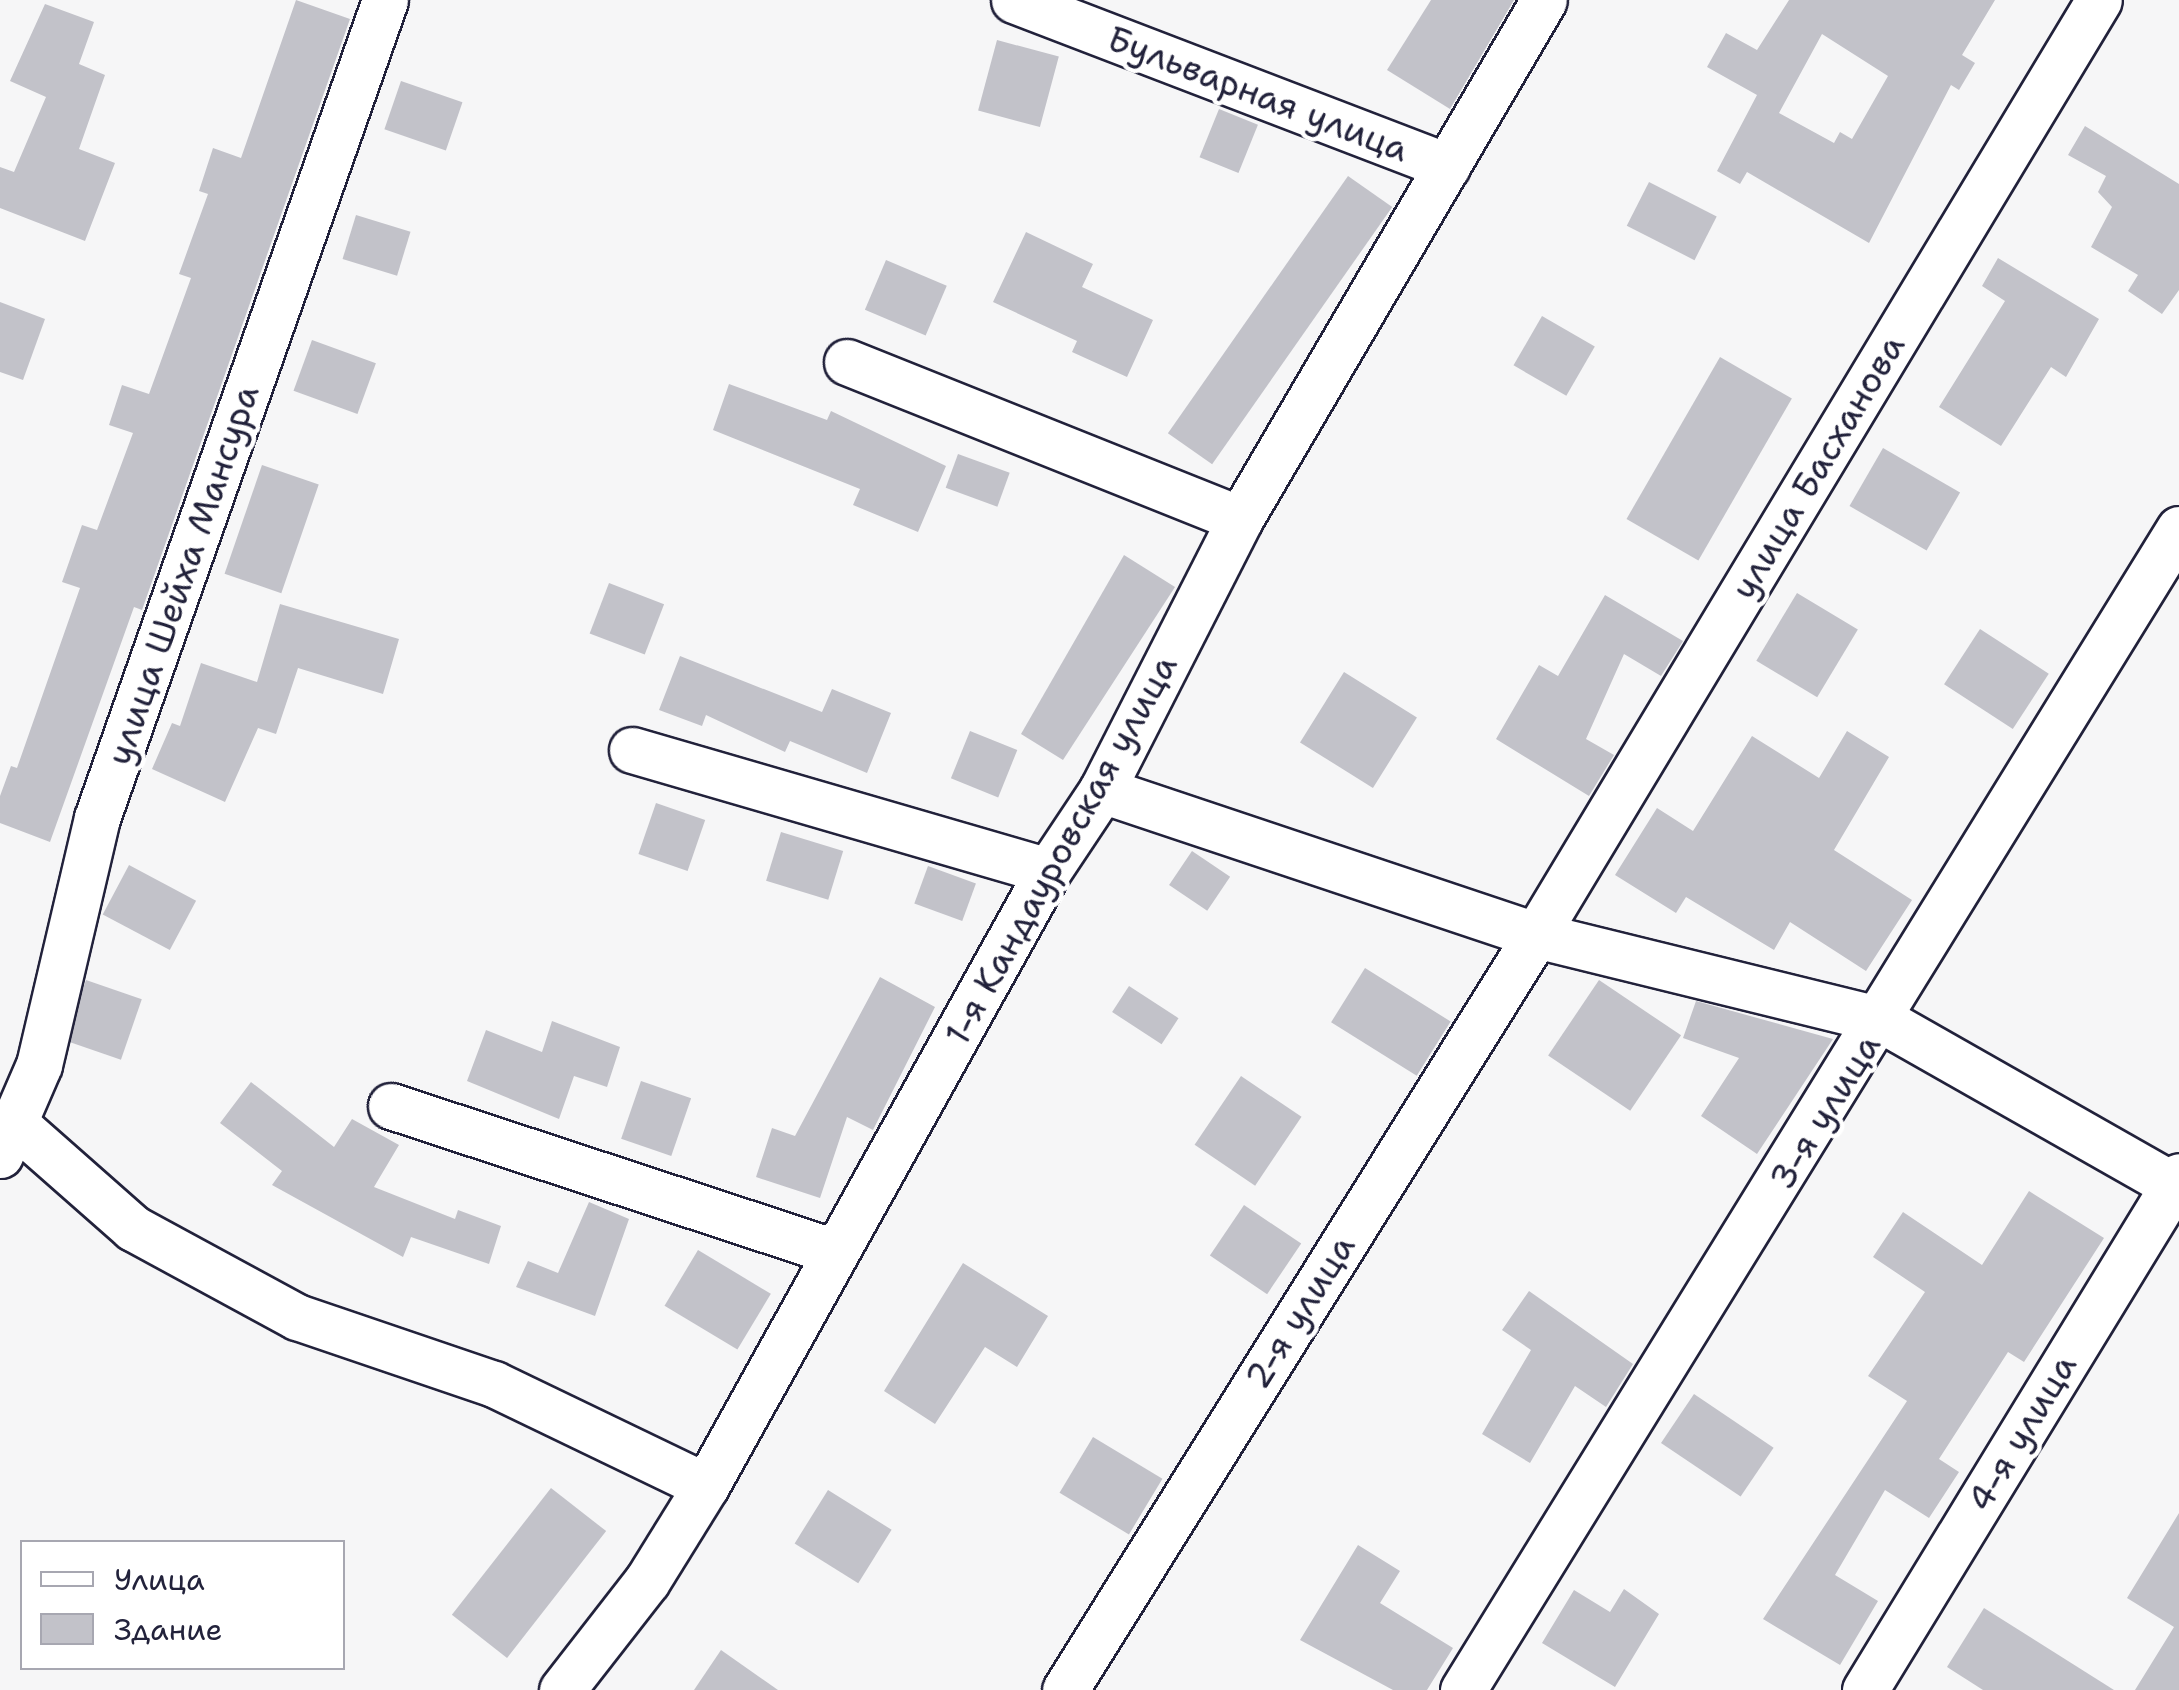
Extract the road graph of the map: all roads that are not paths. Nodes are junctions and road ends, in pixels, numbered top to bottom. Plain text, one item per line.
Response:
1 (385, 0) edge
2 (1014, 0) edge
3 (1544, 0) edge
4 (2099, 0) edge
5 (1447, 166) junction
6 (847, 362) dead end
7 (1240, 519) junction
8 (2179, 529) edge
9 (632, 750) dead end
10 (1102, 790) junction
11 (1048, 870) junction
12 (1536, 934) junction
13 (1882, 1020) junction
14 (391, 1106) dead end
15 (7, 1139) edge
16 (2177, 1183) edge
17 (836, 1252) junction
18 (706, 1486) junction
19 (562, 1690) edge
20 (1065, 1690) edge
21 (1464, 1690) edge
22 (1865, 1690) edge

1 - 15 street, улица Шейха Мансура
2 - 5 street, Бульварная улица
3 - 5 street, 1-я Кандауровская улица
4 - 12 street, улица Басханова
5 - 7 street, 1-я Кандауровская улица
6 - 7 street
7 - 10 street, 1-я Кандауровская улица
8 - 13 street, 3-я улица
9 - 11 street
10 - 11 street, 1-я Кандауровская улица
10 - 12 street
11 - 17 street, 1-я Кандауровская улица
12 - 13 street
12 - 20 street, 2-я улица
13 - 16 street
13 - 21 street, 3-я улица
14 - 17 street
15 - 18 street
16 - 22 street, 4-я улица
17 - 18 street, 1-я Кандауровская улица
18 - 19 street, 1-я Кандауровская улица

